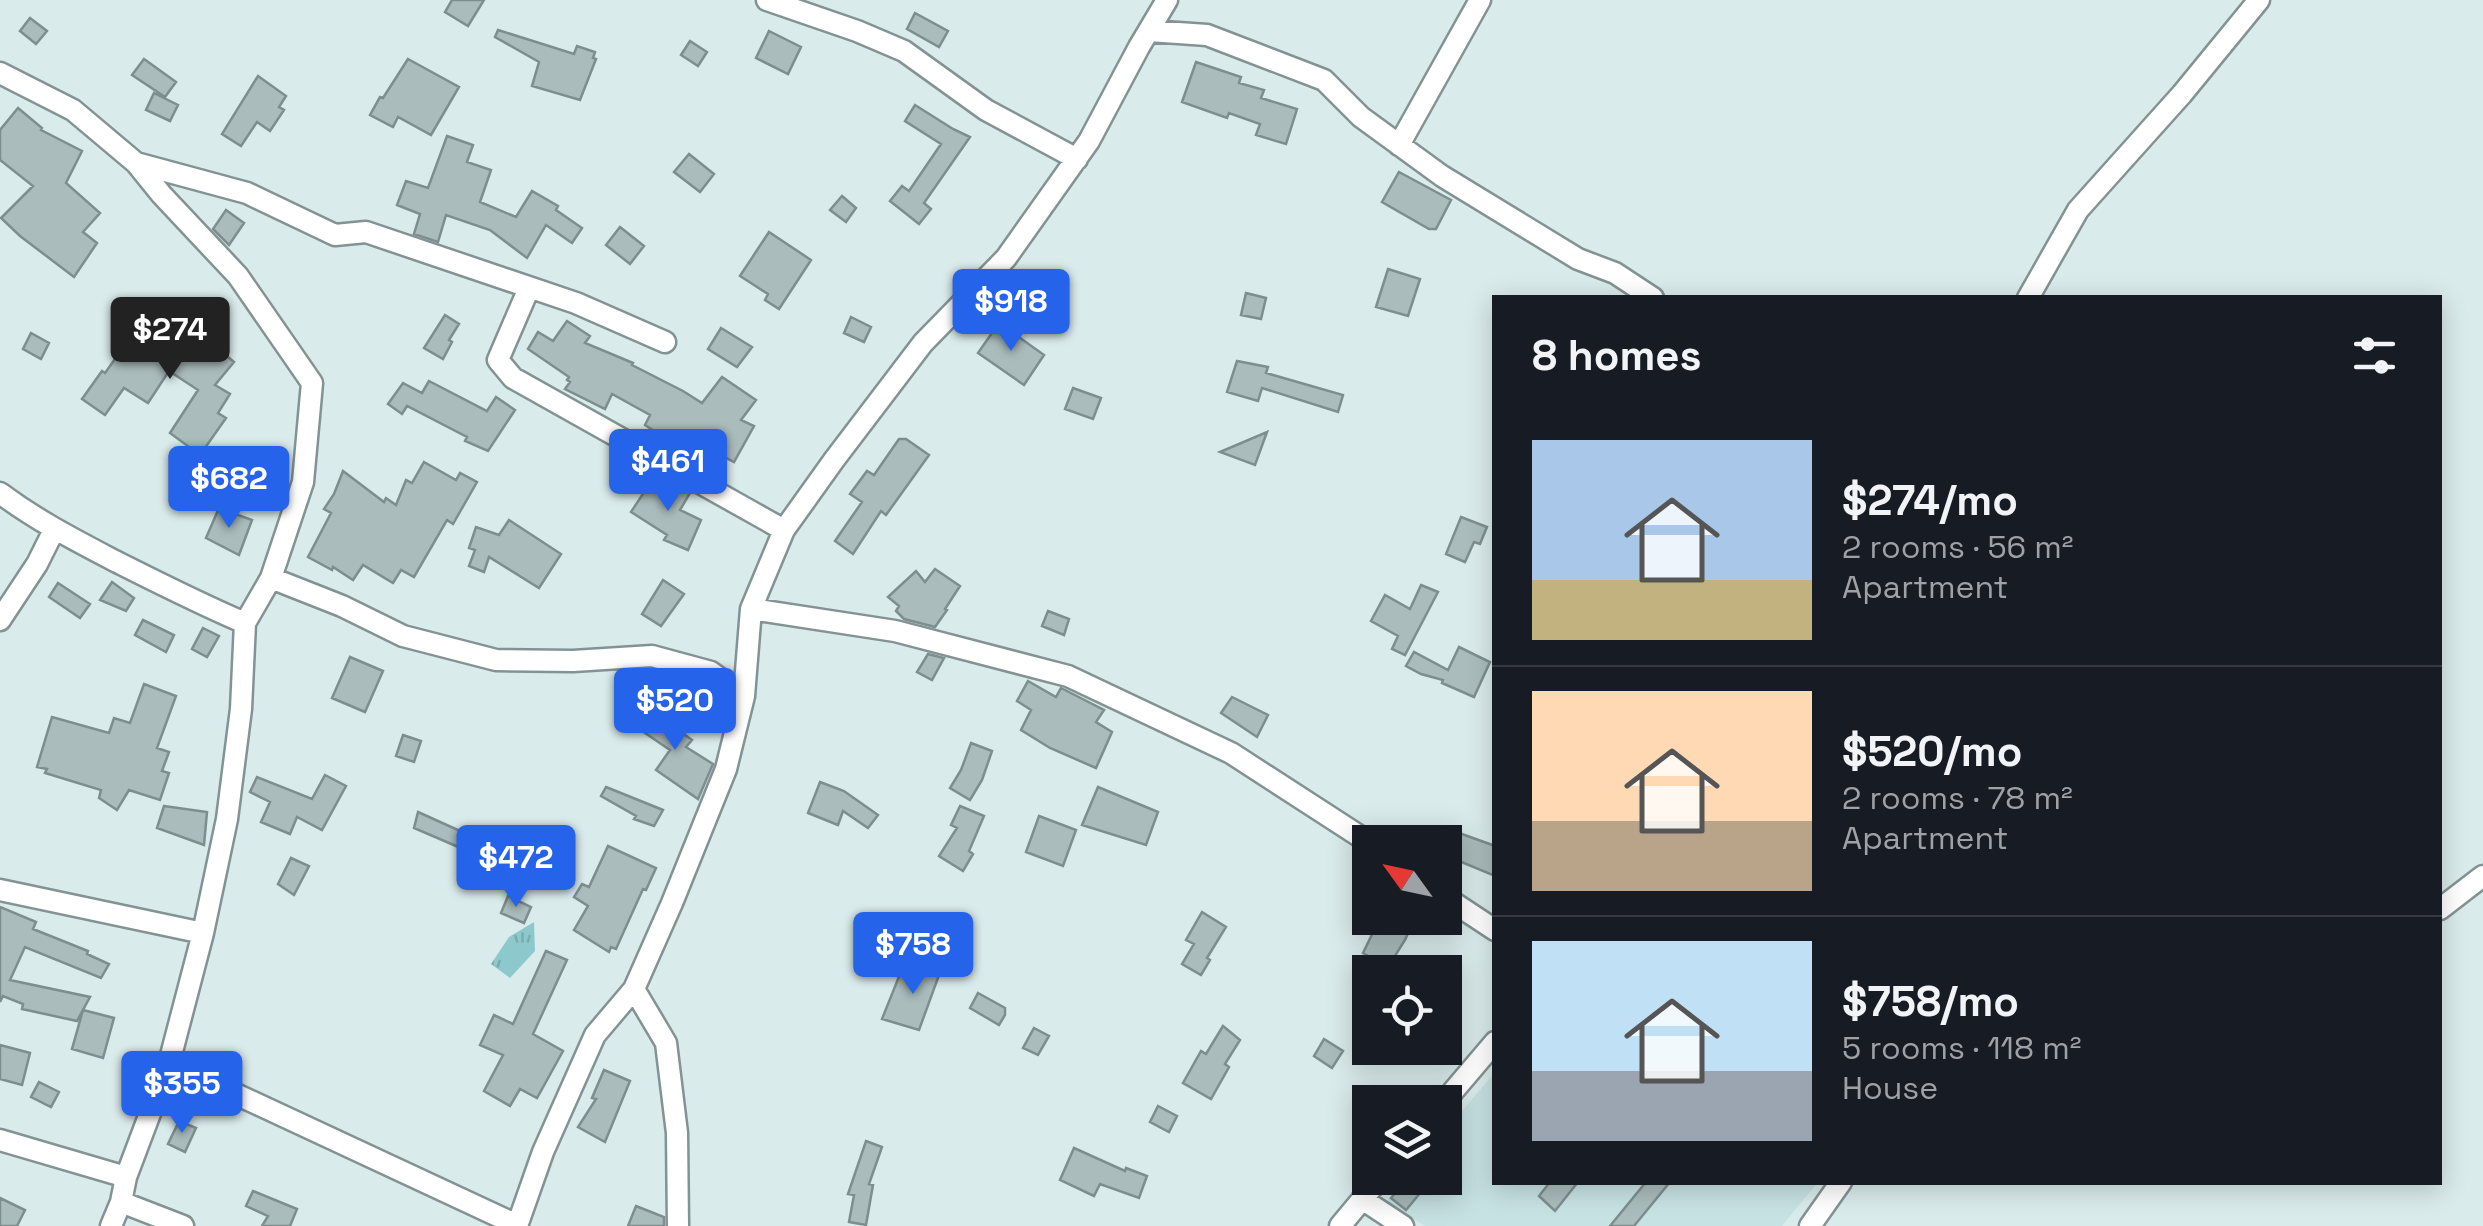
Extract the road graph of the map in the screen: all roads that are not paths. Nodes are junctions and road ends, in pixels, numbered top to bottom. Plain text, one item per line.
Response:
1 (767, 0) edge
2 (1167, 0) edge
3 (1480, 0) edge
4 (2259, 0) edge
5 (1149, 31) junction
6 (0, 73) edge
7 (1399, 145) junction
8 (1076, 160) junction
9 (136, 162) junction
10 (528, 288) junction
11 (1649, 295) edge
12 (2030, 295) edge
13 (665, 342) dead end
14 (0, 493) edge
15 (54, 530) junction
16 (784, 530) junction
17 (271, 578) junction
18 (751, 610) junction
19 (0, 620) edge
20 (245, 624) junction
21 (744, 696) junction
22 (1352, 830) edge
23 (2483, 876) edge
24 (0, 890) edge
25 (2442, 907) edge
26 (1462, 908) edge
27 (1492, 928) edge
28 (203, 933) junction
29 (634, 989) junction
30 (1492, 1046) edge
31 (168, 1062) junction
32 (1458, 1085) edge
33 (0, 1140) edge
34 (126, 1176) junction
35 (1839, 1185) edge
36 (1365, 1195) edge
37 (1362, 1198) junction
38 (121, 1202) junction
39 (517, 1225) edge
40 (110, 1226) edge
41 (183, 1226) edge
42 (678, 1226) edge
43 (1340, 1226) edge
44 (1402, 1226) edge
45 (1810, 1226) edge

1 - 8 street
2 - 5 street
3 - 7 street
4 - 12 street
5 - 7 street
5 - 8 street
6 - 9 street
7 - 11 street
8 - 16 street
9 - 10 street
9 - 17 street
10 - 13 street
10 - 16 street
14 - 15 street
15 - 19 street
15 - 20 street
16 - 18 street
17 - 20 street
17 - 21 street
18 - 21 street
18 - 22 street
20 - 28 street
21 - 29 street
23 - 25 street
24 - 28 street
26 - 27 street
28 - 31 street
29 - 39 street
29 - 42 street
30 - 32 street
31 - 34 street
31 - 39 street
33 - 34 street
34 - 38 street
35 - 45 street
36 - 37 street
37 - 43 street
37 - 44 street
38 - 40 street
38 - 41 street

